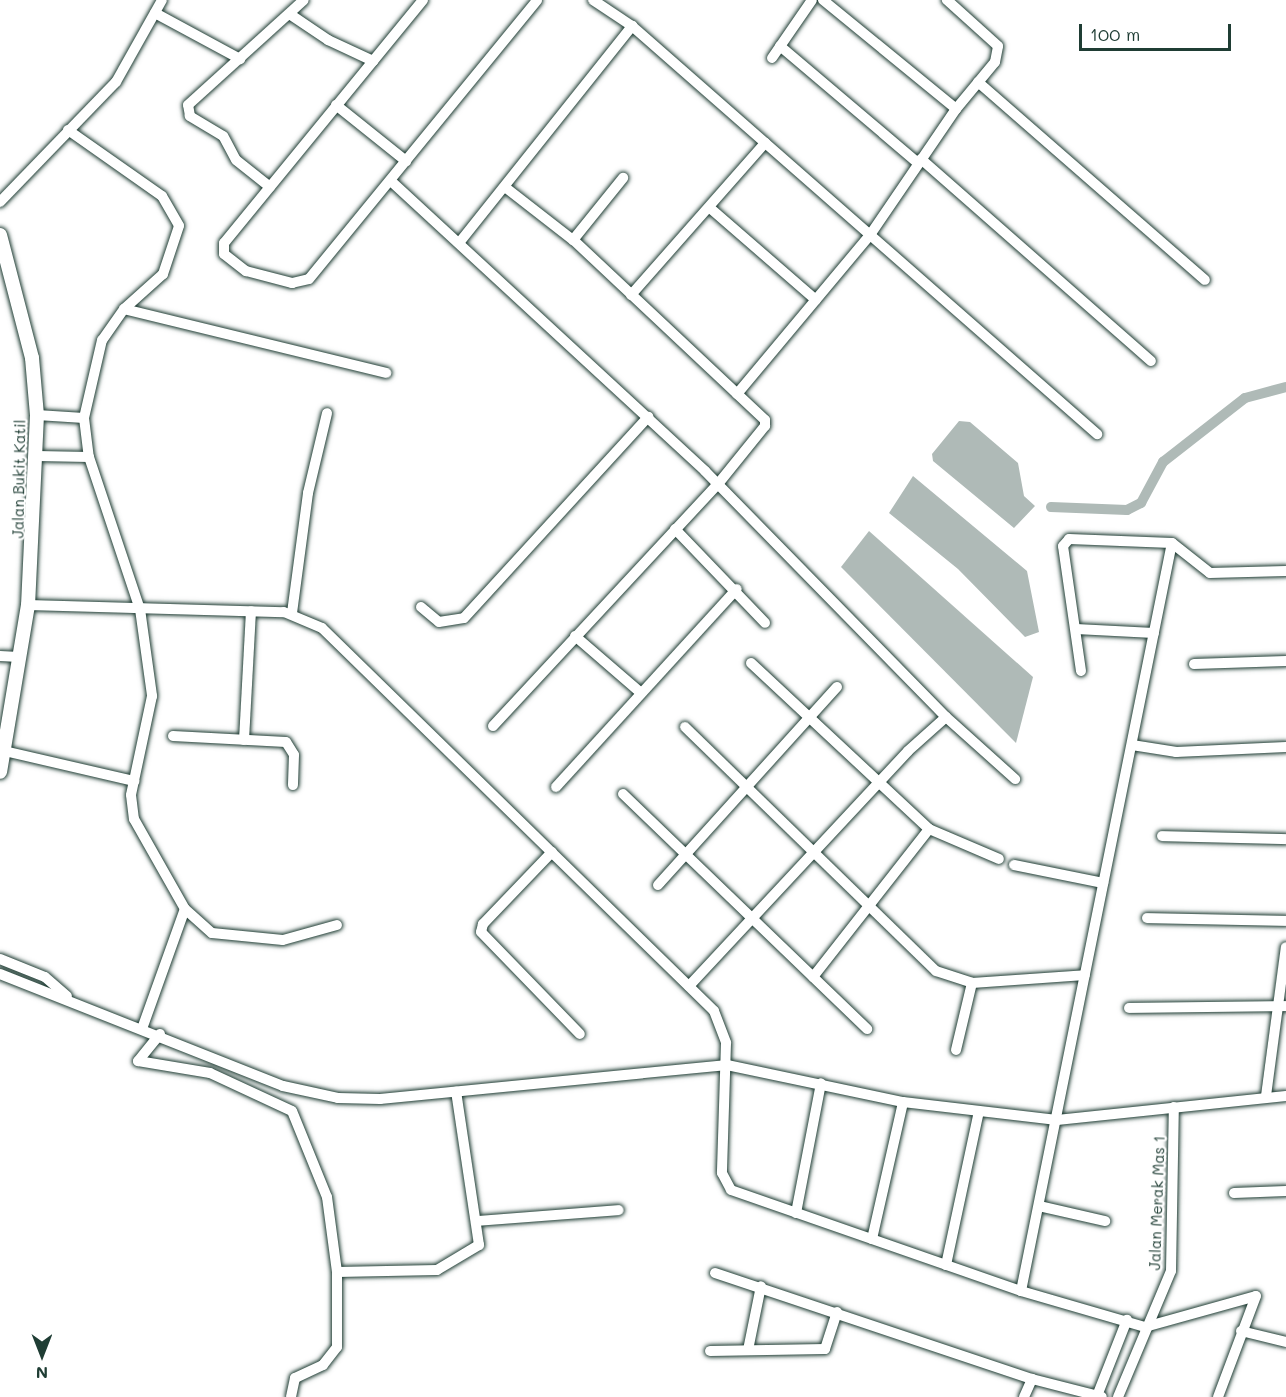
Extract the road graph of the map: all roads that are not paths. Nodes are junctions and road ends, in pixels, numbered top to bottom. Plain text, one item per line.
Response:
1 (162, 0) edge
2 (423, 0) edge
3 (537, 0) edge
4 (592, 0) edge
5 (812, 0) edge
6 (823, 0) edge
7 (947, 0) edge
8 (301, 1) edge
9 (155, 13) junction
10 (291, 15) junction
11 (632, 26) junction
12 (780, 46) junction
13 (772, 58) dead end
14 (240, 59) junction
15 (373, 61) junction
16 (978, 82) junction
17 (336, 105) junction
18 (956, 109) junction
19 (68, 130) junction
20 (765, 143) junction
21 (406, 161) junction
22 (919, 161) junction
23 (623, 178) dead end
24 (392, 182) junction
25 (270, 187) junction
26 (505, 187) junction
27 (0, 202) edge
28 (710, 208) junction
29 (0, 235) edge
30 (870, 235) junction
31 (573, 240) junction
32 (459, 243) junction
33 (1205, 280) dead end
34 (631, 295) junction
35 (816, 300) junction
36 (124, 309) junction
37 (1151, 361) dead end
38 (386, 373) dead end
39 (737, 394) junction
40 (327, 413) dead end
41 (37, 415) junction
42 (648, 417) junction
43 (84, 418) junction
44 (1097, 434) dead end
45 (37, 456) junction
46 (88, 458) junction
47 (718, 484) junction
48 (675, 529) junction
49 (1172, 543) junction
50 (1286, 571) edge
51 (737, 590) junction
52 (28, 605) junction
53 (421, 607) dead end
54 (140, 609) junction
55 (250, 611) junction
56 (292, 613) junction
57 (765, 623) dead end
58 (1076, 629) junction
59 (1154, 633) junction
60 (575, 636) junction
61 (0, 657) edge
62 (19, 657) junction
63 (1286, 661) edge
64 (751, 663) dead end
65 (1194, 664) dead end
66 (1081, 671) dead end
67 (837, 687) dead end
68 (641, 693) junction
69 (946, 717) junction
70 (809, 719) junction
71 (493, 726) dead end
72 (685, 727) dead end
73 (173, 736) dead end
74 (244, 740) junction
75 (1132, 745) junction
76 (1286, 747) edge
77 (2, 749) edge
78 (0, 772) edge
79 (1015, 779) dead end
80 (134, 781) junction
81 (878, 783) junction
82 (293, 785) dead end
83 (556, 787) dead end
84 (745, 787) junction
85 (623, 794) dead end
86 (928, 830) junction
87 (1162, 836) dead end
88 (1286, 839) edge
89 (552, 852) junction
90 (812, 852) junction
91 (686, 854) junction
92 (999, 859) dead end
93 (1014, 865) dead end
94 (1103, 884) junction
95 (658, 885) dead end
96 (868, 904) junction
97 (185, 909) junction
98 (1147, 918) dead end
99 (750, 919) junction
100 (1286, 921) edge
101 (337, 925) dead end
102 (1286, 947) edge
103 (0, 959) edge
104 (0, 974) edge
105 (1085, 975) junction
106 (813, 977) junction
107 (972, 983) junction
108 (689, 986) junction
109 (69, 998) junction
110 (1282, 1006) edge
111 (1129, 1008) dead end
112 (143, 1026) junction
113 (867, 1029) dead end
114 (160, 1034) junction
115 (580, 1034) dead end
116 (956, 1050) dead end
117 (727, 1065) junction
118 (821, 1083) junction
119 (456, 1092) junction
120 (1266, 1096) junction
121 (1286, 1096) edge
122 (903, 1102) junction
123 (1174, 1107) junction
124 (979, 1111) junction
125 (1057, 1120) junction
126 (1286, 1191) edge
127 (1234, 1193) dead end
128 (1039, 1206) junction
129 (619, 1210) dead end
130 (796, 1213) junction
131 (477, 1221) junction
132 (1105, 1221) dead end
133 (872, 1239) junction
134 (946, 1265) junction
135 (337, 1272) junction
136 (715, 1273) dead end
137 (761, 1286) junction
138 (1021, 1291) junction
139 (837, 1312) junction
140 (1127, 1320) junction
141 (1145, 1327) junction
142 (1241, 1330) junction
143 (1286, 1342) edge
144 (748, 1350) junction
145 (710, 1351) dead end
146 (1032, 1379) junction
147 (1100, 1396) edge
148 (291, 1397) edge
149 (1024, 1397) edge
150 (1118, 1397) edge
151 (1218, 1397) edge

1 - 9 street
2 - 15 street
3 - 21 street
4 - 11 street
5 - 12 street
6 - 18 street
7 - 16 street
8 - 10 street
9 - 14 street
9 - 19 street
10 - 14 street
10 - 15 street
11 - 20 street
11 - 26 street
12 - 13 street
12 - 22 street
14 - 25 street
15 - 17 street
16 - 18 street
16 - 33 street
17 - 21 street
17 - 25 street
18 - 22 street
19 - 27 street
19 - 36 street
20 - 28 street
20 - 30 street
21 - 24 street
22 - 30 street
22 - 37 street
23 - 31 street
24 - 25 street
24 - 32 street
26 - 31 street
26 - 32 street
28 - 34 street
28 - 35 street
29 - 41 main road, Jalan Bukit Katil
30 - 35 street
30 - 44 street
31 - 34 street
32 - 42 street
34 - 39 street
35 - 39 street
36 - 38 street
36 - 43 street
39 - 47 street
40 - 56 street
41 - 43 street
41 - 45 main road, Jalan Bukit Katil
42 - 47 street
42 - 53 street
43 - 46 street
45 - 46 street
45 - 52 main road, Jalan Bukit Katil
46 - 54 street
47 - 48 street
47 - 69 street
48 - 51 street
48 - 60 street
49 - 50 street
49 - 58 street
49 - 59 street
51 - 57 street
51 - 68 street
52 - 54 street
52 - 62 main road, Jalan Bukit Katil
54 - 55 street
54 - 80 street
55 - 56 street
55 - 74 street
56 - 89 street
58 - 59 street
58 - 66 street
59 - 75 street
60 - 68 street
60 - 71 street
61 - 62 street
62 - 77 main road, Jalan Bukit Katil
63 - 65 street
64 - 70 street
67 - 70 street
68 - 83 street
69 - 79 street
69 - 81 street
70 - 81 street
70 - 84 street
72 - 84 street
73 - 74 street
74 - 82 street
75 - 76 street
75 - 94 street
77 - 78 main road, Jalan Bukit Katil
77 - 80 street
80 - 97 street
81 - 86 street
81 - 90 street
84 - 90 street
84 - 91 street
85 - 91 street
86 - 92 street
86 - 96 street
87 - 88 street
89 - 108 street
89 - 115 street
90 - 96 street
90 - 99 street
91 - 95 street
91 - 99 street
93 - 94 street
94 - 105 street
96 - 106 street
96 - 107 street
97 - 101 street
97 - 112 street
98 - 100 street
99 - 106 street
99 - 108 street
102 - 110 street
103 - 109 street
104 - 109 street
105 - 107 street
105 - 125 street
106 - 113 street
107 - 116 street
108 - 117 street
109 - 112 street
110 - 111 street
110 - 120 street
112 - 114 street
114 - 119 street
114 - 135 street
117 - 118 street
117 - 119 street
117 - 130 street
118 - 122 street
118 - 130 street
119 - 131 street
120 - 121 street
120 - 123 street
122 - 124 street
122 - 133 street
123 - 125 street
123 - 141 street, Jalan Merak Mas 1
124 - 125 street
124 - 134 street
125 - 128 street
126 - 127 street
128 - 132 street
128 - 138 street
129 - 131 street
130 - 133 street
131 - 135 street
133 - 134 street
134 - 138 street
135 - 148 street
136 - 137 street
137 - 139 street
137 - 144 street
138 - 140 street
139 - 144 street
139 - 146 street
140 - 141 street
140 - 147 street
141 - 142 street
141 - 150 street, Jalan Merak Mas 1
142 - 143 street
142 - 151 street
144 - 145 street
146 - 147 street
146 - 149 street

